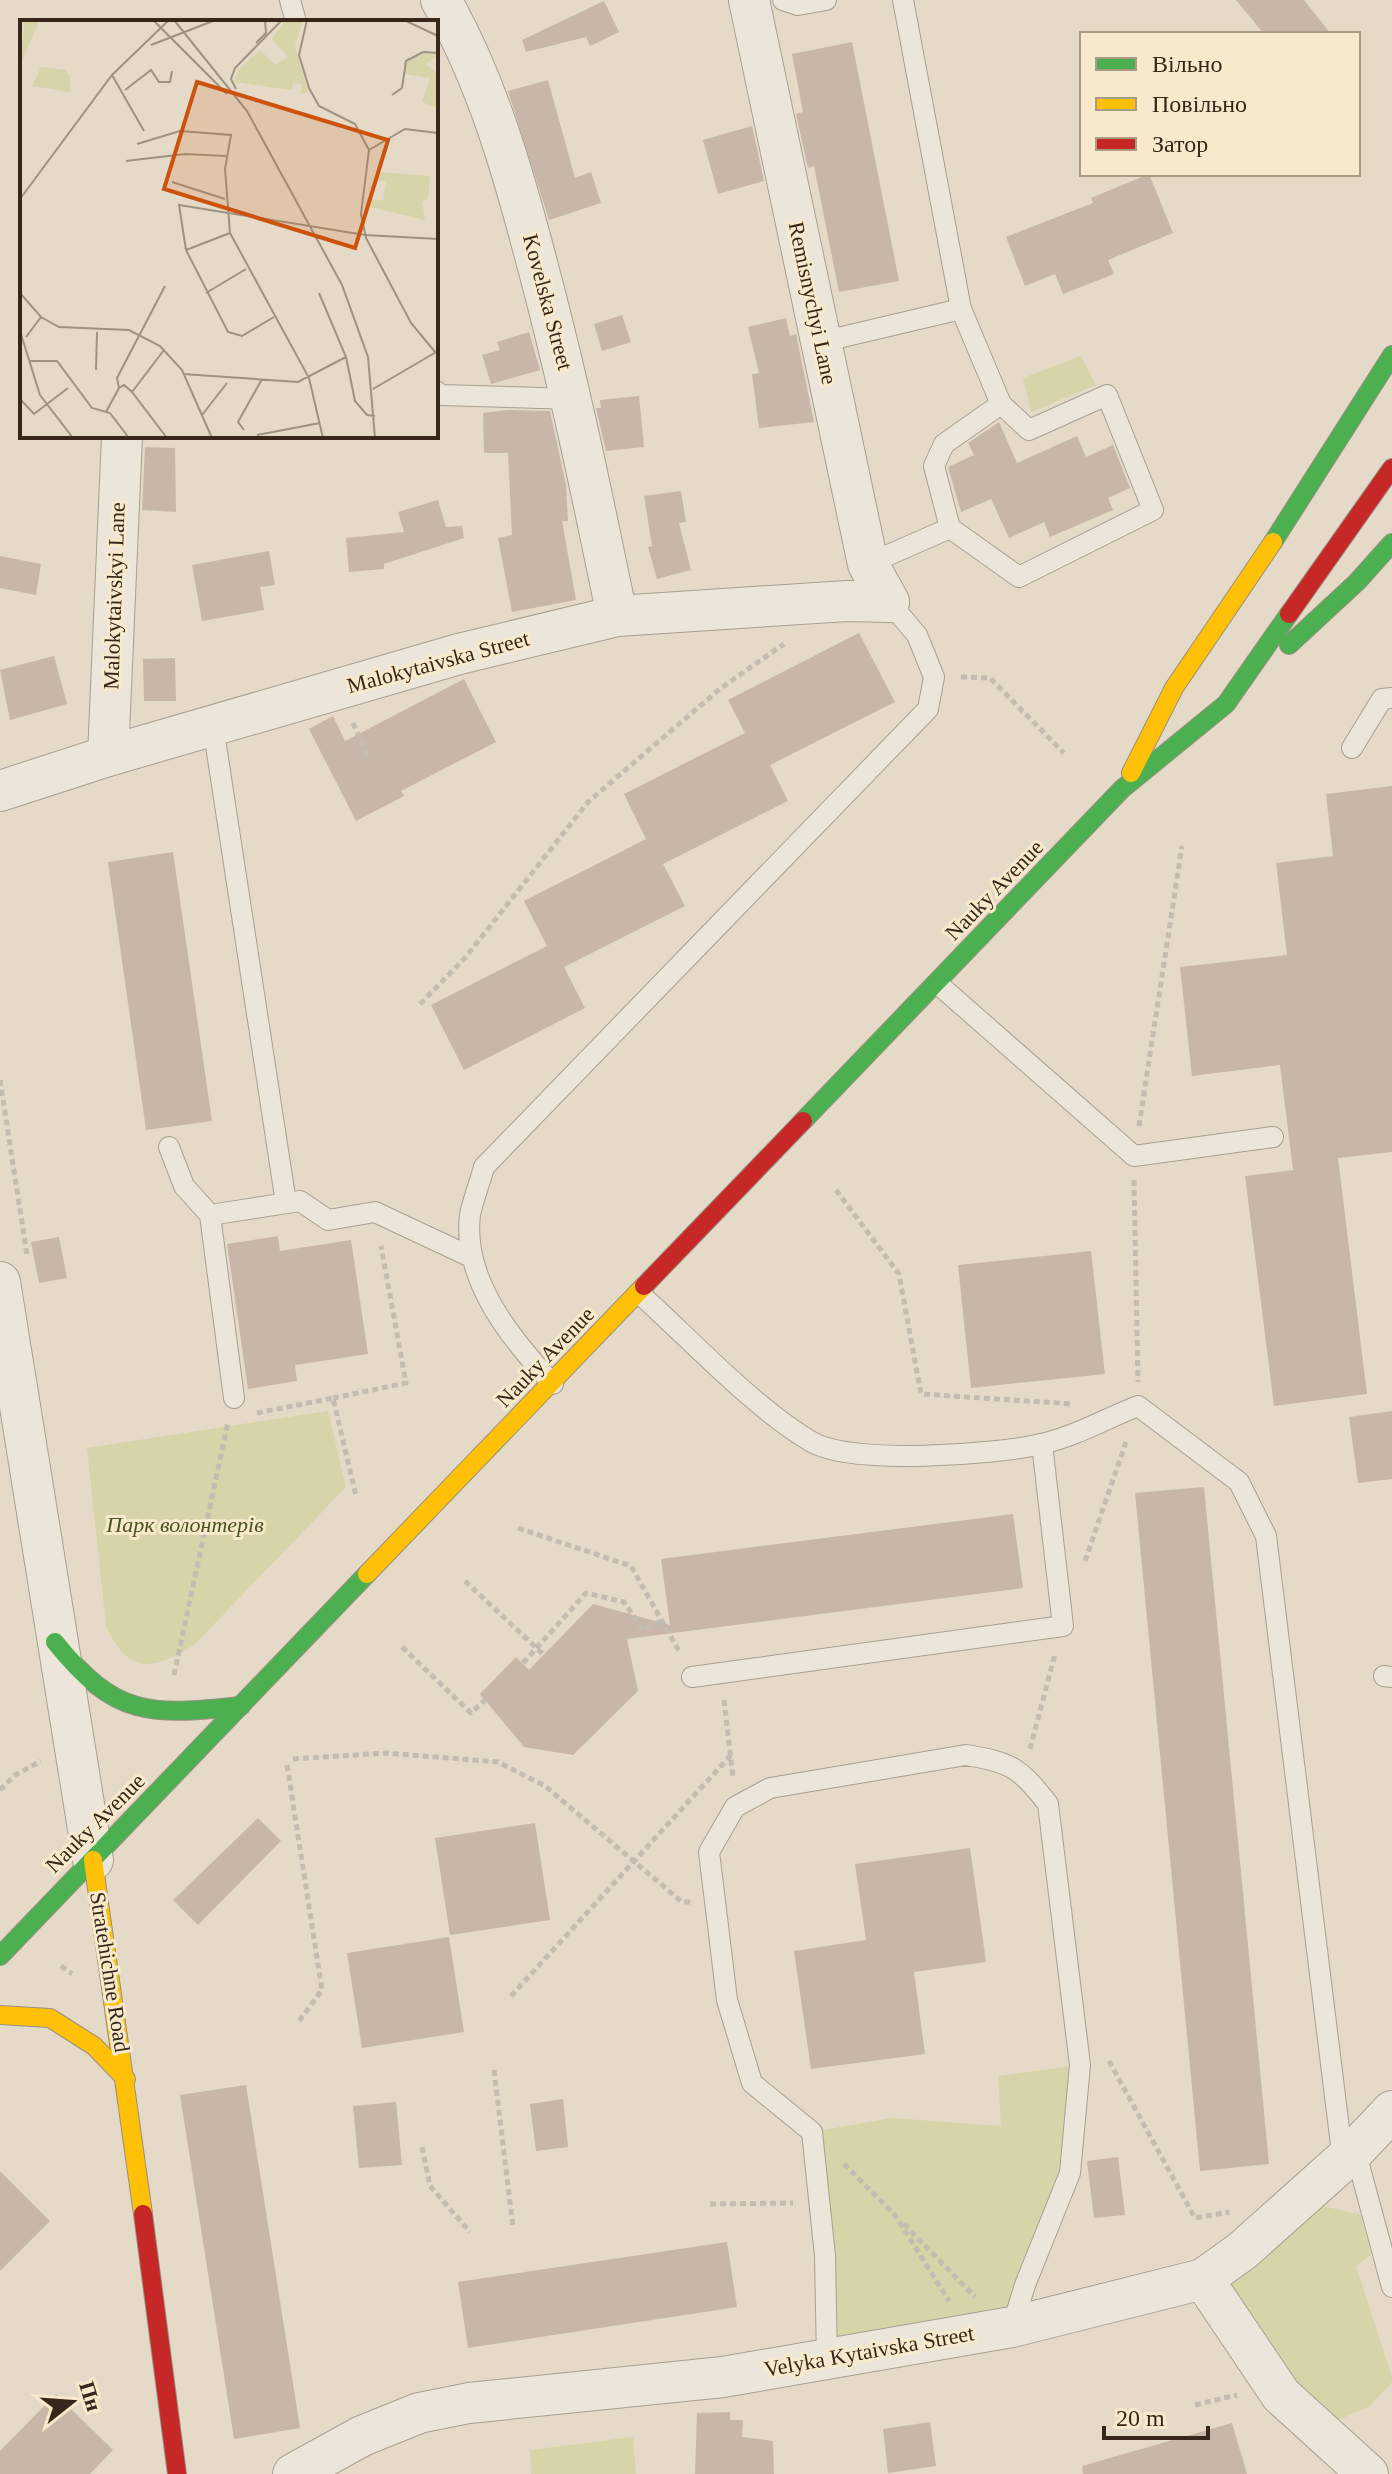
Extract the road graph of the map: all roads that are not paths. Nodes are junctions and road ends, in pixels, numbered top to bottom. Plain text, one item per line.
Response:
1 (290, 0) edge
2 (441, 0) edge
3 (749, 0) edge
4 (783, 0) edge
5 (826, 0) edge
6 (903, 0) edge
7 (295, 20) edge
8 (961, 309) junction
9 (821, 342) junction
10 (1392, 355) edge
11 (438, 393) edge
12 (573, 399) junction
13 (1001, 404) junction
14 (122, 438) edge
15 (1392, 468) edge
16 (950, 528) junction
17 (1392, 543) edge
18 (868, 564) junction
19 (889, 602) junction
20 (617, 616) junction
21 (1392, 698) edge
22 (1226, 704) junction
23 (213, 726) junction
24 (1352, 748) dead end
25 (108, 756) junction
26 (1122, 789) junction
27 (0, 791) edge
28 (938, 984) junction
29 (1273, 1137) dead end
30 (169, 1147) dead end
31 (286, 1203) junction
32 (210, 1215) junction
33 (471, 1257) junction
34 (0, 1282) edge
35 (640, 1294) junction
36 (553, 1384) junction
37 (8, 1385) edge
38 (234, 1398) road end
39 (1042, 1444) junction
40 (55, 1642) junction
41 (692, 1677) road end
42 (241, 1706) junction
43 (93, 1860) junction
44 (0, 1956) edge
45 (0, 2015) edge
46 (126, 2079) junction
47 (1392, 2111) edge
48 (1349, 2155) junction
49 (1203, 2279) junction
50 (1392, 2287) edge
51 (1012, 2327) junction
52 (827, 2359) junction
53 (177, 2474) edge
54 (293, 2474) edge
55 (1368, 2474) edge

1 - 7 lane
2 - 12 street, Kovelska Street
3 - 9 street, Remisnychyi Lane
4 - 5 lane
6 - 8 lane
8 - 9 lane
8 - 13 lane
9 - 18 street, Remisnychyi Lane
10 - 26 main road, Nauky Avenue
11 - 12 lane
12 - 20 street, Kovelska Street
13 - 16 lane
13 - 16 lane
14 - 25 street, Malokytaivskyi Lane
15 - 22 main road, Nauky Avenue
16 - 18 lane
17 - 22 main road
18 - 19 street, Remisnychyi Lane
19 - 20 street, Malokytaivska Street
19 - 33 lane
20 - 23 street, Malokytaivska Street
21 - 24 lane
22 - 26 main road, Nauky Avenue
23 - 25 street, Malokytaivska Street
23 - 31 lane
25 - 27 street, Malokytaivska Street
26 - 28 main road, Nauky Avenue
28 - 29 lane
28 - 35 main road, Nauky Avenue
30 - 32 lane
31 - 32 lane
31 - 33 lane
32 - 38 lane
33 - 36 lane
34 - 37 street, Stratehichne Road
35 - 36 main road, Nauky Avenue
35 - 39 lane
36 - 42 main road, Nauky Avenue
37 - 40 street, Stratehichne Road
39 - 41 lane
39 - 48 lane
40 - 42 main road
40 - 43 street, Stratehichne Road
42 - 43 main road, Nauky Avenue
43 - 44 main road, Nauky Avenue
43 - 46 main road, Stratehichne Road
45 - 46 main road
46 - 53 main road, Stratehichne Road
47 - 48 street, Velyka Kytaivska Street
48 - 49 street, Velyka Kytaivska Street
48 - 50 lane
49 - 51 street, Velyka Kytaivska Street
49 - 55 street
51 - 52 street, Velyka Kytaivska Street
51 - 52 lane
52 - 54 street, Velyka Kytaivska Street

